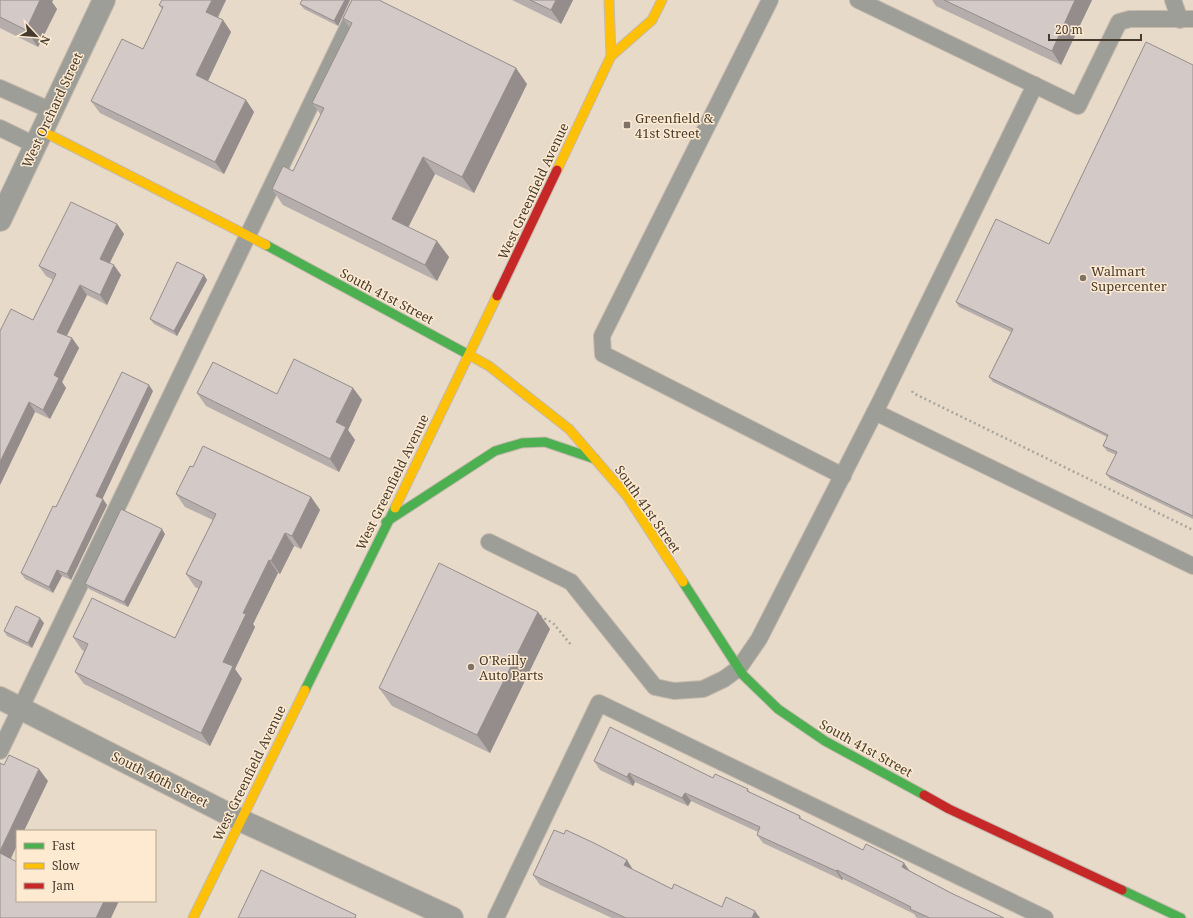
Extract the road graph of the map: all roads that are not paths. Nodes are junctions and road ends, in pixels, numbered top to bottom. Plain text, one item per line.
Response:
1 (104, 0) edge
2 (361, 0) edge
3 (609, 0) edge
4 (662, 0) edge
5 (770, 0) edge
6 (858, 0) edge
7 (1173, 0) edge
8 (1187, 19) edge
9 (611, 56) junction
10 (1035, 85) junction
11 (0, 88) edge
12 (52, 111) junction
13 (0, 128) edge
14 (39, 138) junction
15 (0, 220) edge
16 (248, 236) junction
17 (469, 355) junction
18 (875, 412) junction
19 (596, 459) junction
20 (843, 476) junction
21 (386, 522) junction
22 (489, 542) dead end
23 (1193, 566) edge
24 (739, 668) junction
25 (0, 698) edge
26 (21, 709) junction
27 (0, 751) edge
28 (240, 820) junction
29 (441, 916) edge
30 (192, 918) edge
31 (496, 918) edge
32 (1045, 918) edge
33 (1181, 918) edge

1 - 12 street, West Orchard Street
2 - 16 lane
3 - 9 street, West Greenfield Avenue
4 - 9 street, West Greenfield Avenue
5 - 20 lane
6 - 10 lane
7 - 8 lane
8 - 10 lane
9 - 17 street, West Greenfield Avenue
10 - 18 lane
11 - 12 lane
12 - 14 street, West Orchard Street
13 - 14 lane
14 - 15 street, West Orchard Street
14 - 16 street, South 41st Street
16 - 17 street, South 41st Street
16 - 26 lane
17 - 19 street, South 41st Street
17 - 21 street, West Greenfield Avenue
18 - 20 lane
18 - 23 lane
19 - 21 street
19 - 24 street, South 41st Street
20 - 24 lane
21 - 28 street, West Greenfield Avenue
22 - 24 lane
24 - 33 street, South 41st Street
25 - 26 street, South 40th Street
26 - 27 lane
26 - 28 street, South 40th Street
28 - 29 street, South 40th Street
28 - 30 street, West Greenfield Avenue
31 - 32 lane

